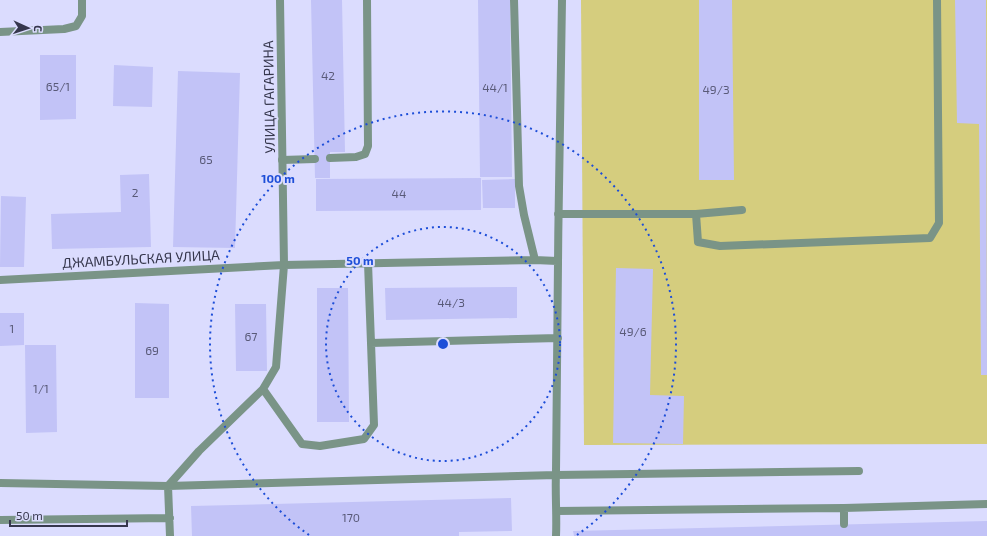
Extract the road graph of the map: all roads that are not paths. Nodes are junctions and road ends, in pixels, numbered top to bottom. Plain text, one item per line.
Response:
1 (82, 0) edge
2 (280, 0) edge
3 (367, 0) edge
4 (514, 0) edge
5 (562, 0) edge
6 (937, 0) edge
7 (0, 32) edge
8 (330, 158) dead end
9 (315, 159) dead end
10 (282, 160) junction
11 (742, 210) dead end
12 (558, 214) junction
13 (696, 214) junction
14 (535, 260) junction
15 (558, 261) junction
16 (368, 264) junction
17 (284, 265) junction
18 (0, 280) edge
19 (558, 338) junction
20 (371, 343) junction
21 (263, 389) junction
22 (859, 471) dead end
23 (556, 475) junction
24 (0, 483) edge
25 (168, 486) junction
26 (987, 504) edge
27 (844, 508) junction
28 (557, 511) junction
29 (170, 518) junction
30 (0, 520) edge
31 (844, 524) dead end
32 (170, 536) edge
33 (556, 536) edge

1 - 7 street
2 - 10 street, УЛИЦА ГАГАРИНА
3 - 8 street
4 - 14 street
5 - 12 street
6 - 13 street
9 - 10 street
10 - 17 street, УЛИЦА ГАГАРИНА
11 - 13 street
12 - 13 street
12 - 15 street
14 - 15 street, ДЖАМБУЛЬСКАЯ УЛИЦА
14 - 16 street, ДЖАМБУЛЬСКАЯ УЛИЦА
15 - 19 street
16 - 17 street, ДЖАМБУЛЬСКАЯ УЛИЦА
16 - 20 street
17 - 18 street, ДЖАМБУЛЬСКАЯ УЛИЦА
17 - 21 street, УЛИЦА ГАГАРИНА
19 - 20 street
19 - 23 street
20 - 21 street
21 - 25 street, УЛИЦА ГАГАРИНА
22 - 23 street
23 - 25 street
23 - 28 street
24 - 25 street
25 - 29 street
26 - 27 street
27 - 28 street
27 - 31 street
28 - 33 street
29 - 30 street
29 - 32 street

